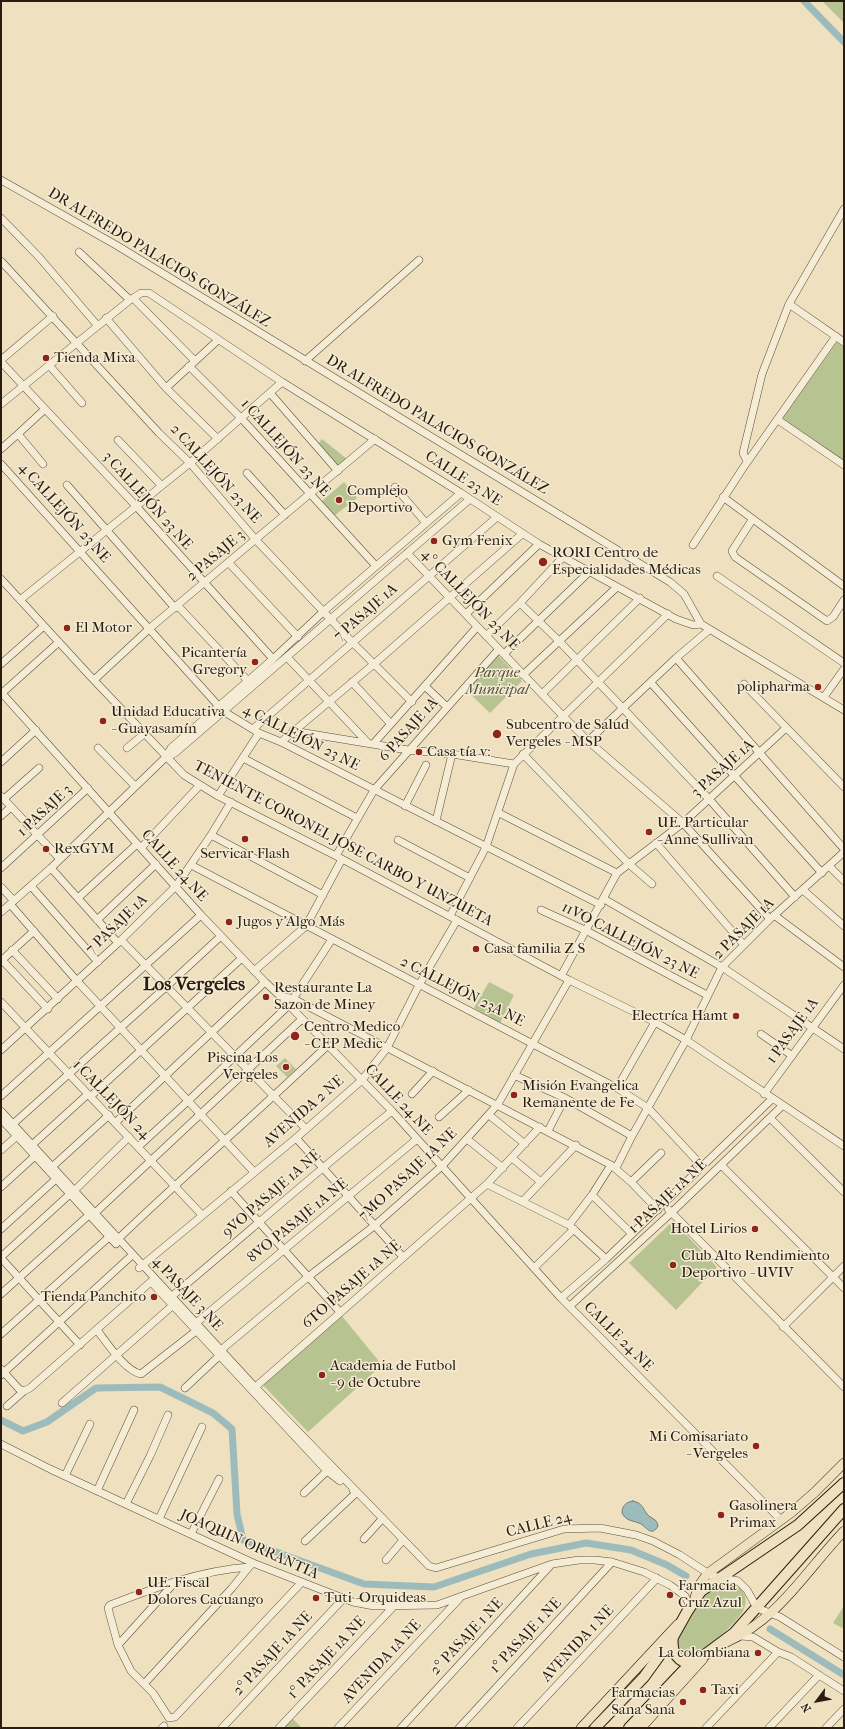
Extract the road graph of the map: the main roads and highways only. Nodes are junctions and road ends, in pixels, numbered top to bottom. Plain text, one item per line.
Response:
1 (844, 1463) edge
2 (844, 1483) edge
3 (844, 1509) edge
4 (844, 1530) edge
5 (692, 1603) junction
6 (685, 1615) junction
7 (673, 1637) junction
8 (708, 1654) junction
9 (581, 1728) edge
10 (595, 1728) edge
11 (629, 1728) edge
12 (641, 1728) edge

1 - 5 main road
2 - 5 highway
3 - 8 highway
4 - 8 main road
5 - 6 highway
6 - 7 highway
6 - 9 main road
7 - 8 highway
7 - 10 highway
8 - 11 highway
8 - 12 main road

